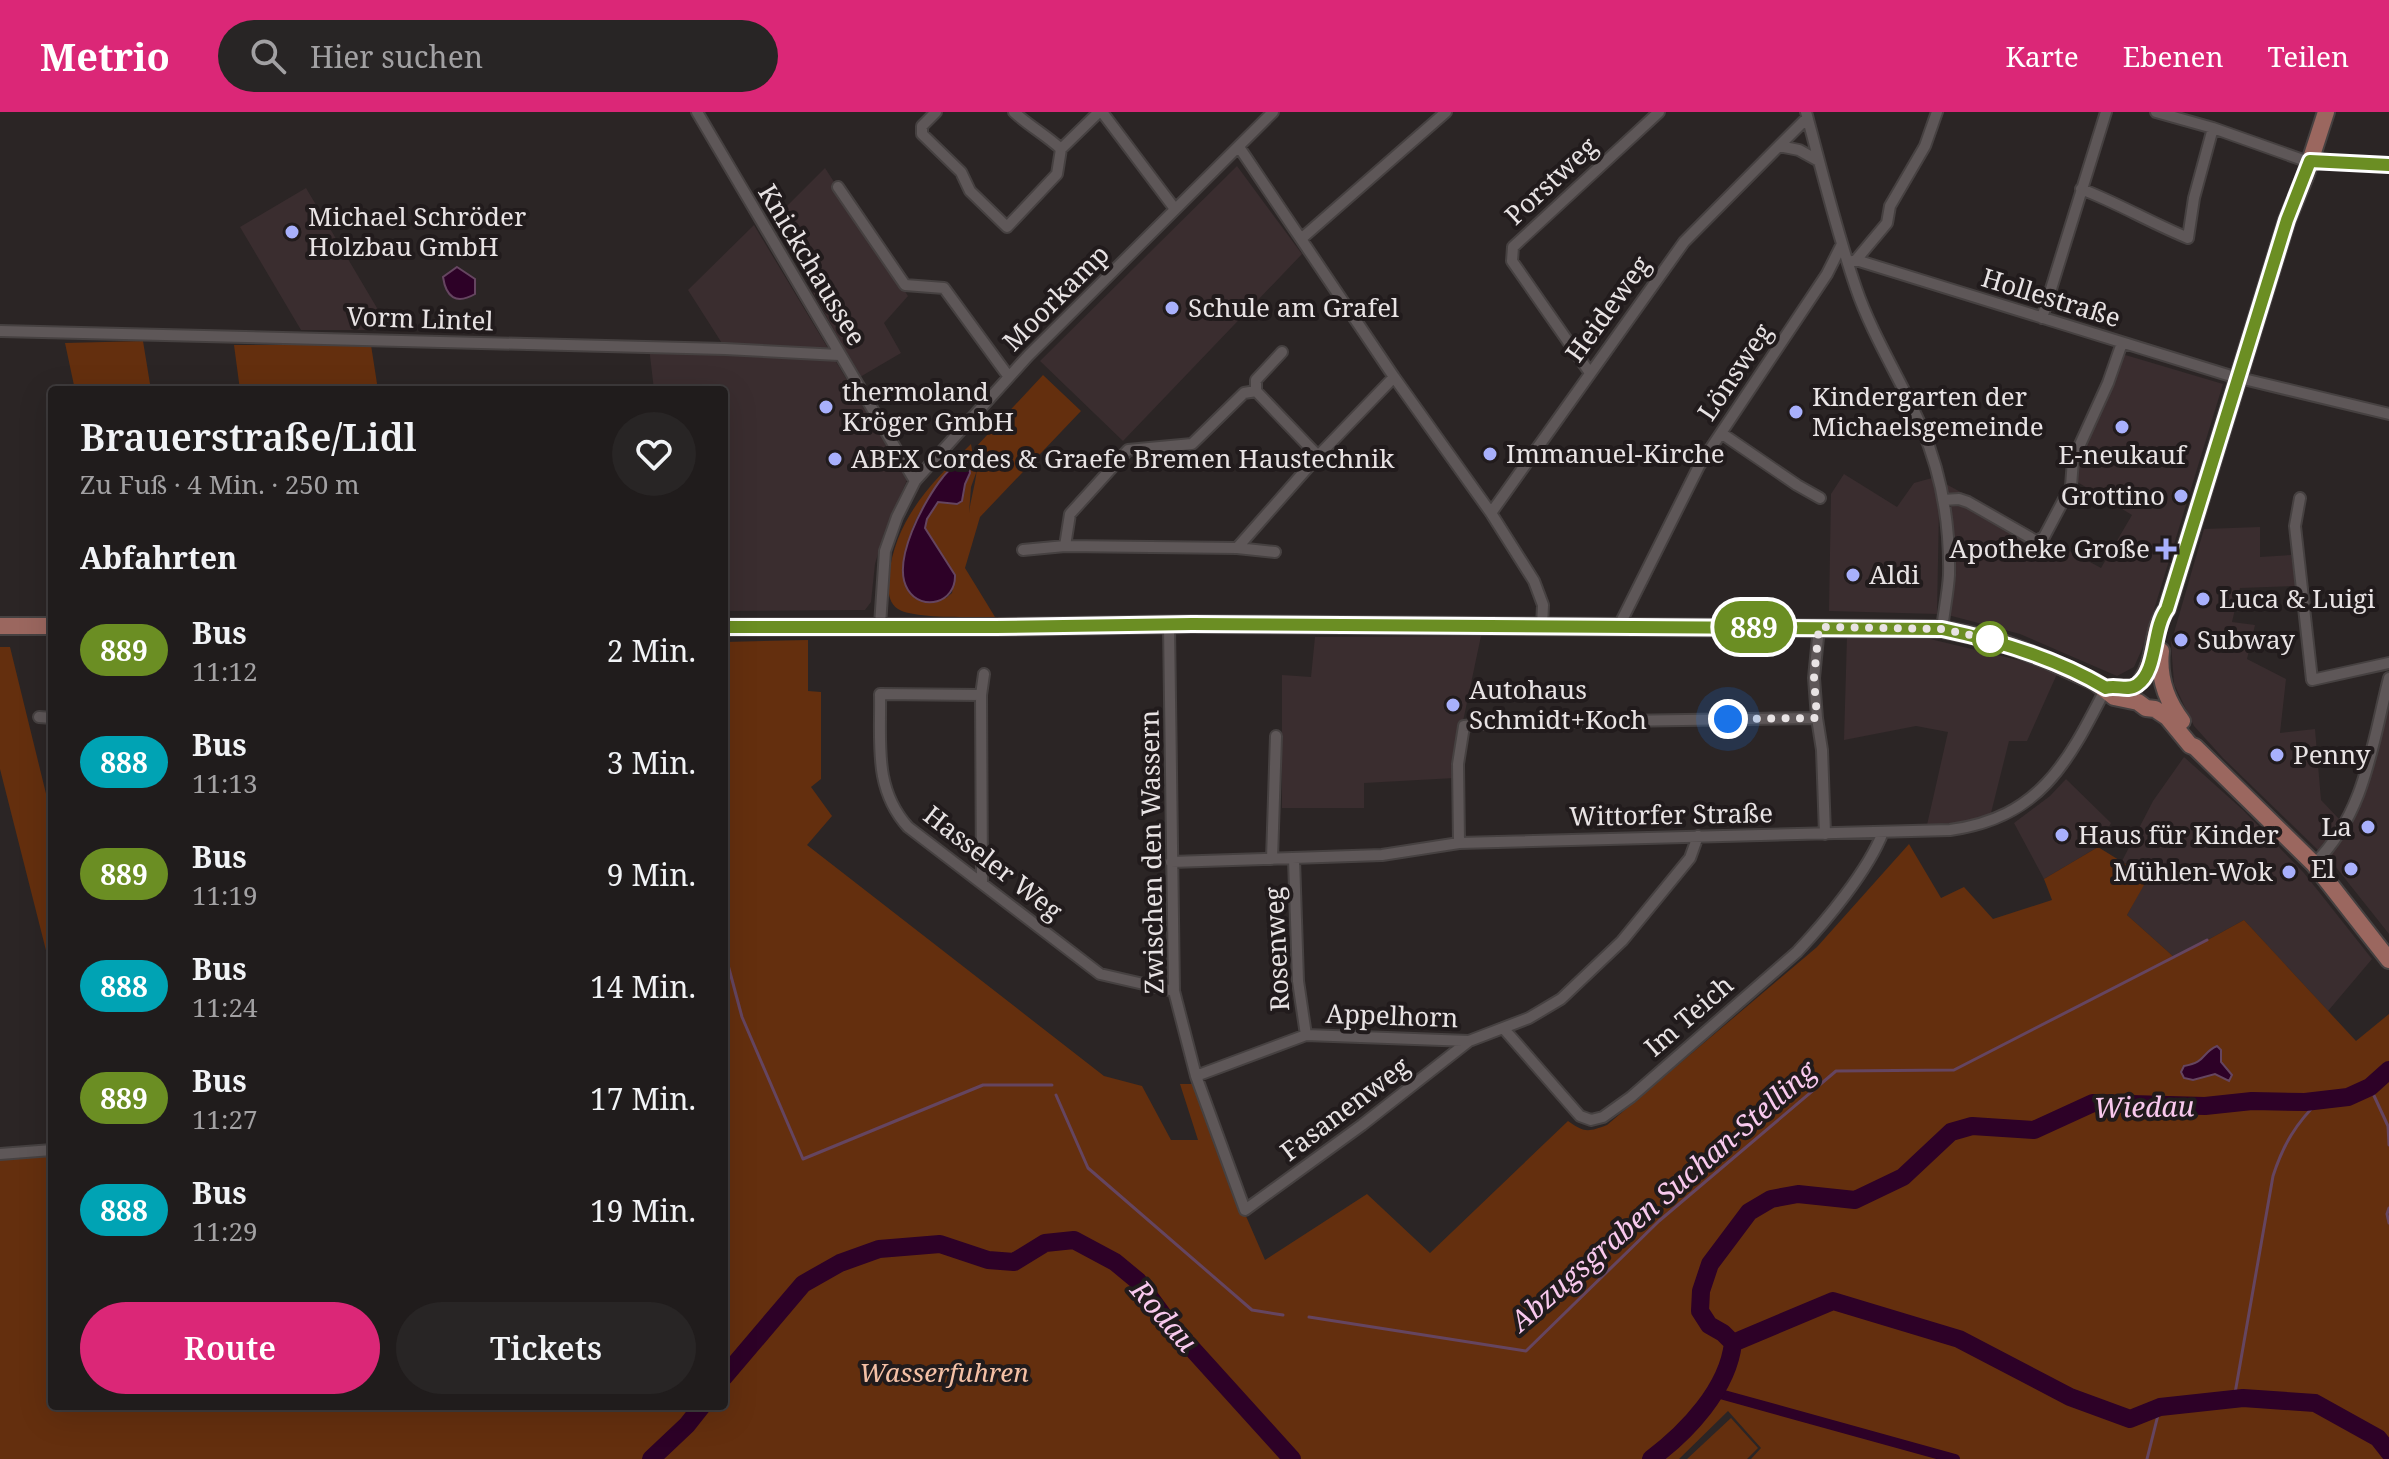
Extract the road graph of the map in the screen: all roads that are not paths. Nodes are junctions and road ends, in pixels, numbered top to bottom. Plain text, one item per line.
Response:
1 (697, 112) edge
2 (936, 112) edge
3 (1014, 112) edge
4 (1101, 112) edge
5 (1273, 112) edge
6 (1446, 112) edge
7 (1659, 112) edge
8 (1937, 112) edge
9 (2106, 112) edge
10 (2156, 112) edge
11 (2326, 112) edge
12 (1807, 115) edge
13 (2213, 128) junction
14 (1779, 146) junction
15 (1239, 147) junction
16 (1061, 149) junction
17 (1819, 161) junction
18 (2310, 161) junction
19 (2389, 165) edge
20 (838, 187) dead end
21 (2081, 189) junction
22 (1175, 209) junction
23 (1301, 239) junction
24 (1842, 244) junction
25 (1853, 265) junction
26 (1827, 274) junction
27 (2042, 318) junction
28 (0, 331) edge
29 (2122, 343) junction
30 (1282, 352) dead end
31 (839, 355) junction
32 (1590, 373) junction
33 (1009, 377) junction
34 (1394, 377) junction
35 (2239, 379) junction
36 (1256, 391) junction
37 (2389, 414) edge
38 (1721, 433) junction
39 (1318, 456) junction
40 (915, 481) junction
41 (1820, 498) dead end
42 (2300, 498) dead end
43 (1943, 500) junction
44 (1491, 513) junction
45 (1065, 546) junction
46 (1237, 548) junction
47 (1023, 550) dead end
48 (1275, 552) dead end
49 (2167, 609) junction
50 (880, 625) junction
51 (0, 626) edge
52 (48, 626) edge
53 (1169, 626) junction
54 (1542, 626) junction
55 (1619, 626) junction
56 (728, 627) edge
57 (1819, 627) junction
58 (1942, 629) junction
59 (2389, 663) edge
60 (984, 674) dead end
61 (2389, 678) edge
62 (2140, 682) junction
63 (2106, 688) junction
64 (2165, 688) junction
65 (981, 695) junction
66 (2146, 705) junction
67 (39, 717) dead end
68 (48, 718) edge
69 (1817, 718) junction
70 (1276, 736) dead end
71 (2195, 747) junction
72 (1883, 832) junction
73 (1825, 834) junction
74 (1698, 836) junction
75 (1459, 843) junction
76 (1272, 859) junction
77 (1294, 859) junction
78 (1171, 862) junction
79 (2314, 864) junction
80 (982, 883) junction
81 (2389, 960) edge
82 (1174, 991) junction
83 (1504, 1029) junction
84 (1306, 1035) junction
85 (1469, 1041) junction
86 (1196, 1076) junction
87 (48, 1150) edge
88 (0, 1154) edge
89 (1245, 1210) joint

1 - 31 street, Knickchaussee
2 - 16 street
3 - 16 street
4 - 16 street
4 - 22 street
5 - 15 street, Moorkamp
6 - 23 street
7 - 32 street, Porstweg
8 - 25 street
9 - 21 street
10 - 13 street
11 - 18 main road
12 - 14 street, Heideweg
12 - 17 street
13 - 18 street
13 - 21 street
14 - 17 street
14 - 32 street, Heideweg
15 - 22 street, Moorkamp
15 - 23 street
17 - 24 street
18 - 19 street
18 - 35 main road
20 - 33 street
21 - 27 street
22 - 33 street, Moorkamp
23 - 34 street
24 - 25 street
24 - 26 street, Lönsweg
25 - 26 street
25 - 27 street, Hollestraße
25 - 43 street
26 - 38 street, Lönsweg
27 - 29 street, Hollestraße
28 - 31 street, Vorm Lintel
29 - 35 street, Hollestraße
29 - 43 street
30 - 36 street
31 - 40 street, Knickchaussee
32 - 44 street, Heideweg
33 - 40 street, Moorkamp
34 - 39 street
34 - 44 street
35 - 37 street, Hollestraße
35 - 49 main road
36 - 39 street
36 - 45 street
38 - 41 street
38 - 55 street, Lönsweg
39 - 46 street
40 - 50 street, Moorkamp
42 - 59 street
43 - 58 street
44 - 54 street
45 - 46 street
45 - 47 street
46 - 48 street
49 - 62 main road
49 - 64 main road
50 - 53 main road
50 - 56 main road
51 - 52 main road
53 - 54 main road
53 - 78 street, Zwischen den Wassern
54 - 55 main road
55 - 57 main road
57 - 58 main road
57 - 69 street
58 - 63 main road
60 - 65 street
61 - 79 street
62 - 63 main road
62 - 64 main road
62 - 66 main road
63 - 66 main road
63 - 72 street, Wittorfer Straße
64 - 66 main road
64 - 71 main road
65 - 80 street
65 - 80 street, Hasseler Weg
66 - 71 main road
67 - 68 street
69 - 73 street
69 - 75 street
70 - 76 street
71 - 79 main road
72 - 73 street, Wittorfer Straße
72 - 83 street, Im Teich
73 - 74 street, Wittorfer Straße
74 - 75 street, Wittorfer Straße
74 - 83 street, Appelhorn
75 - 77 street, Wittorfer Straße
76 - 77 street, Wittorfer Straße
76 - 78 street, Wittorfer Straße
77 - 84 street, Rosenweg
78 - 82 street, Zwischen den Wassern
79 - 81 main road
80 - 82 street, Hasseler Weg
82 - 86 street, Zwischen den Wassern
83 - 85 street, Appelhorn
84 - 85 street, Appelhorn
84 - 86 street, Appelhorn
85 - 89 street, Fasanenweg
86 - 89 street, Zwischen den Wassern
87 - 88 street

